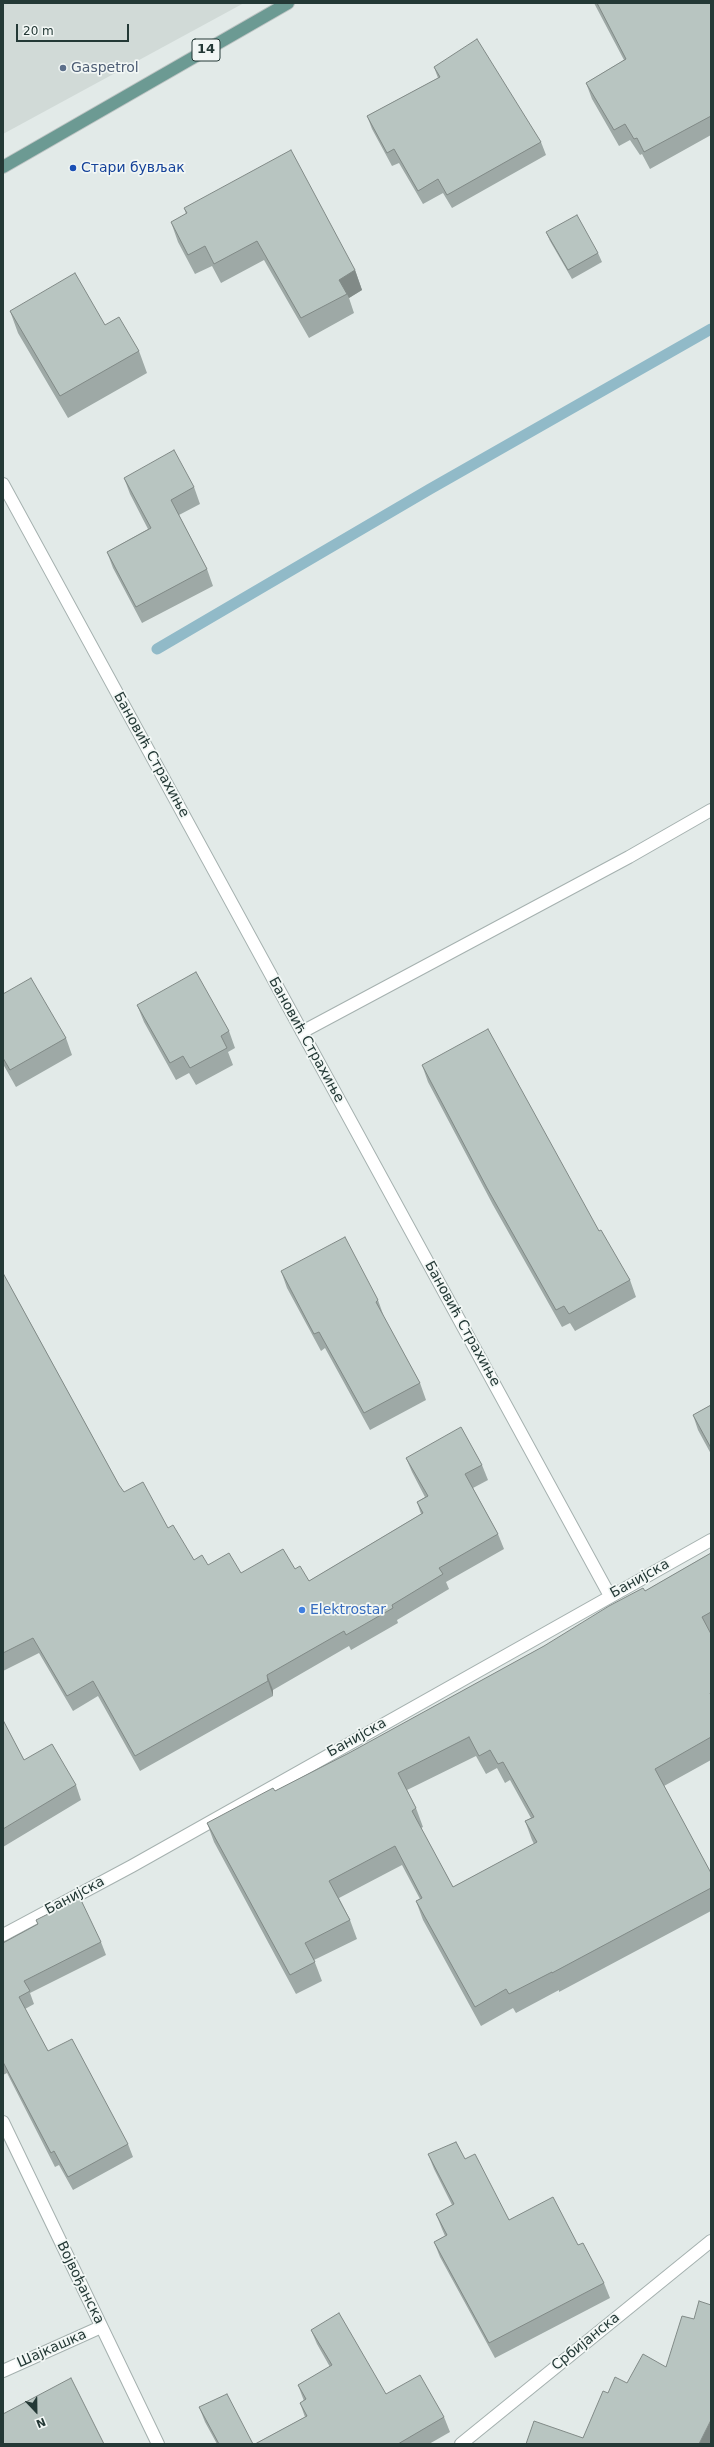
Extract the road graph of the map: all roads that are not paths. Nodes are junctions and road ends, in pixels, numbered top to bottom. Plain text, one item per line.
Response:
1 (288, 3) edge
2 (3, 167) edge
3 (3, 484) edge
4 (711, 810) edge
5 (302, 1032) junction
6 (711, 1540) edge
7 (610, 1596) junction
8 (3, 1935) edge
9 (3, 2122) edge
10 (711, 2241) edge
11 (101, 2327) junction
12 (3, 2371) edge
13 (158, 2444) edge
14 (461, 2444) edge

1 - 2 main road, 14
3 - 5 street, Бановић Страхиње
4 - 5 street
5 - 7 street, Бановић Страхиње
6 - 7 street, Банијска
7 - 8 street, Банијска
9 - 11 street, Војвођанска
10 - 14 street, Србијанска
11 - 12 street, Шајкашка
11 - 13 street, Војвођанска

